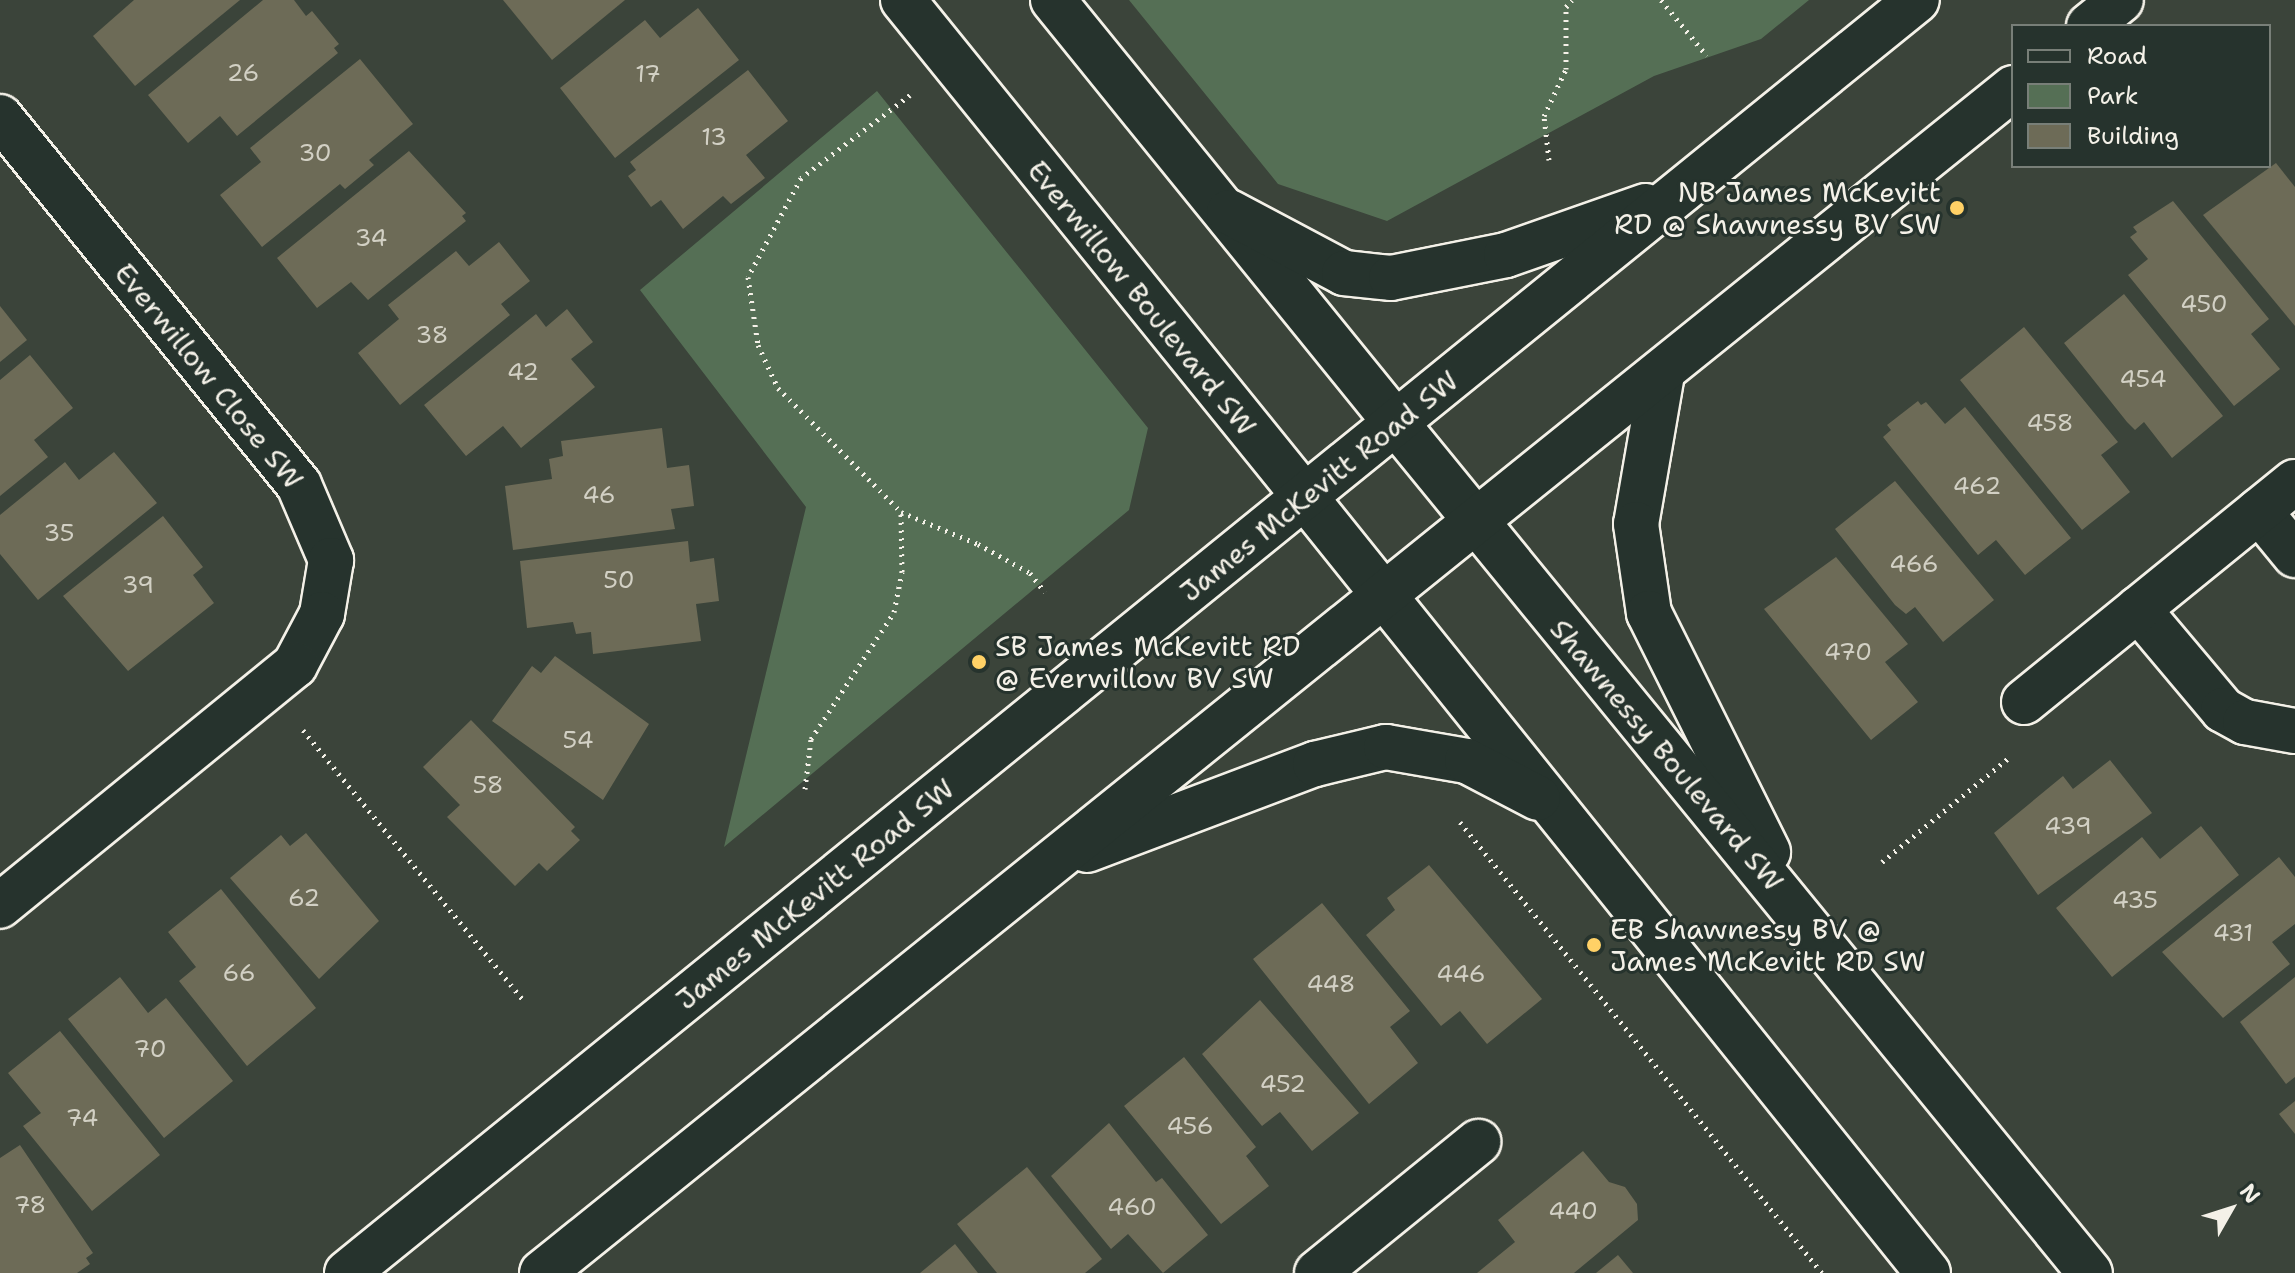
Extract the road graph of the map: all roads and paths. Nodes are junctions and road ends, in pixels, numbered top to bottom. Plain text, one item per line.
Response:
1 (903, 0) edge
2 (1053, 0) edge
3 (1572, 0) edge
4 (1661, 0) edge
5 (1917, 0) edge
6 (2121, 0) edge
7 (2091, 24) edge
8 (1707, 56) dead end
9 (952, 63) junction
10 (2011, 90) edge
11 (0, 117) edge
12 (1549, 160) dead end
13 (1682, 192) junction
14 (1229, 212) junction
15 (1662, 374) junction
16 (1396, 423) junction
17 (2295, 482) edge
18 (1305, 497) junction
19 (2259, 511) junction
20 (901, 512) junction
21 (1477, 524) junction
22 (2295, 555) edge
23 (1045, 592) dead end
24 (1384, 595) junction
25 (2138, 609) junction
26 (269, 688) junction
27 (2024, 702) joint
28 (2295, 731) edge
29 (805, 789) dead end
30 (1553, 806) junction
31 (1451, 812) dead end
32 (1882, 862) dead end
33 (1051, 864) junction
34 (0, 906) edge
35 (1795, 908) junction
36 (525, 1002) dead end
37 (1478, 1142) dead end
38 (1324, 1271) edge
39 (347, 1273) edge
40 (542, 1273) edge
41 (1822, 1273) edge
42 (1928, 1273) edge
43 (2090, 1273) edge

1 - 9 main road, Everwillow Boulevard SW
2 - 14 main road
3 - 12 path
4 - 8 path
5 - 13 main road, James McKevitt Road SW
6 - 7 main road
9 - 18 main road, Everwillow Boulevard SW
9 - 20 path
10 - 15 main road
11 - 26 main road, Everwillow Close SW
13 - 14 main road
13 - 16 main road, James McKevitt Road SW
14 - 16 main road
15 - 21 main road
15 - 35 main road
16 - 18 main road, James McKevitt Road SW
16 - 21 main road, Shawnessy Boulevard SW
17 - 19 main road
18 - 24 main road, Everwillow Boulevard SW
18 - 39 main road, James McKevitt Road SW
19 - 22 main road
19 - 25 main road
20 - 23 path
20 - 29 path
21 - 24 main road
21 - 35 main road, Shawnessy Boulevard SW
24 - 30 main road
24 - 33 main road
25 - 27 main road
25 - 28 main road
26 - 34 main road, Everwillow Close SW
26 - 36 path
27 - 32 path
30 - 33 main road
30 - 42 main road
31 - 41 path
33 - 40 main road
35 - 43 main road, Shawnessy Boulevard SW
37 - 38 main road

